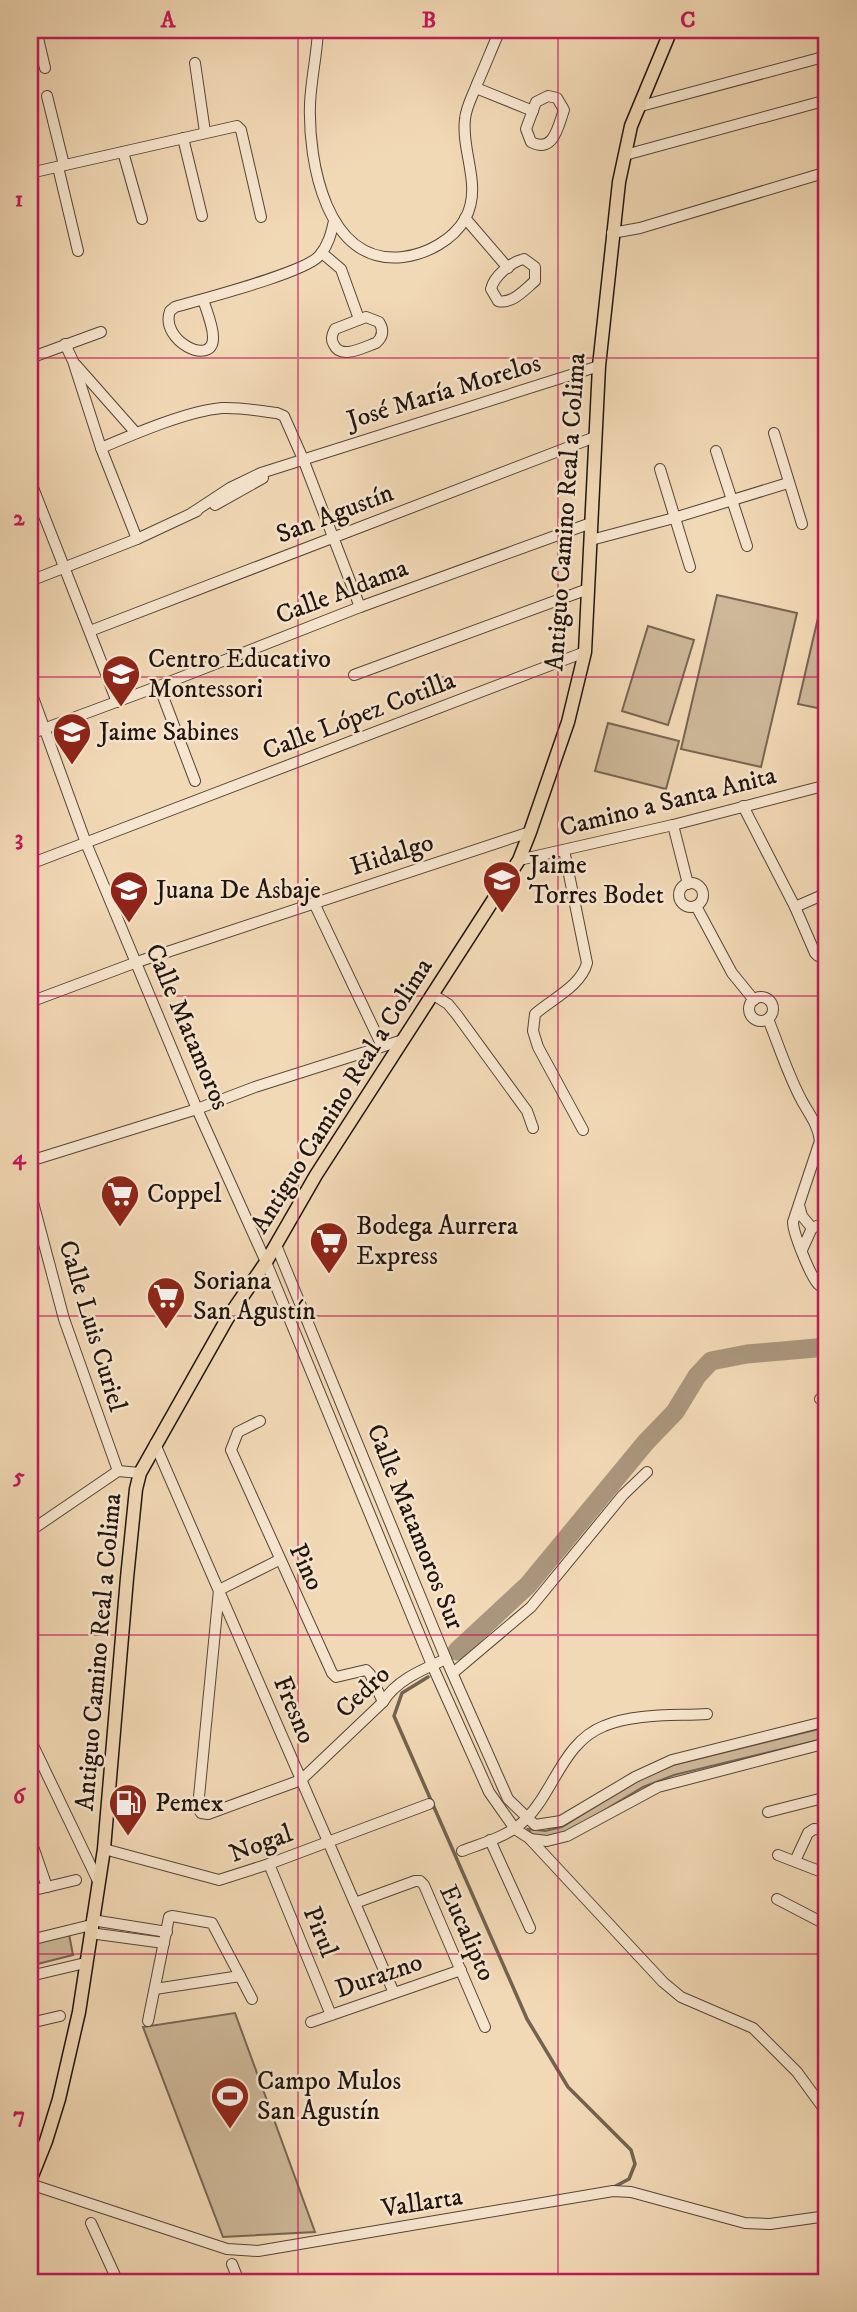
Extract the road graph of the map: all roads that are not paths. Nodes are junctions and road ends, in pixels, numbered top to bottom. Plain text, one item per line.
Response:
1 (36, 30) edge
2 (318, 30) edge
3 (500, 30) edge
4 (671, 30) edge
5 (827, 57) edge
6 (195, 63) dead end
7 (45, 68) dead end
8 (476, 88) junction
9 (47, 96) dead end
10 (827, 100) edge
11 (641, 106) junction
12 (533, 111) junction
13 (205, 132) junction
14 (183, 138) junction
15 (123, 152) junction
16 (625, 155) junction
17 (61, 166) junction
18 (827, 172) edge
19 (30, 173) edge
20 (202, 216) dead end
21 (261, 217) dead end
22 (465, 218) junction
23 (142, 219) dead end
24 (334, 221) junction
25 (612, 233) junction
26 (78, 251) dead end
27 (321, 253) junction
28 (508, 268) junction
29 (203, 299) junction
30 (359, 319) junction
31 (101, 332) dead end
32 (65, 344) junction
33 (30, 358) edge
34 (73, 362) junction
35 (599, 366) junction
36 (136, 433) junction
37 (774, 433) dead end
38 (595, 438) junction
39 (101, 448) junction
40 (716, 451) dead end
41 (303, 459) junction
42 (660, 469) dead end
43 (30, 480) edge
44 (789, 483) junction
45 (732, 500) junction
46 (674, 518) junction
47 (591, 523) junction
48 (802, 524) dead end
49 (334, 537) junction
50 (137, 540) junction
51 (590, 540) junction
52 (747, 546) dead end
53 (690, 567) dead end
54 (64, 568) junction
55 (30, 581) edge
56 (588, 589) junction
57 (359, 607) junction
58 (90, 631) junction
59 (585, 652) junction
60 (354, 675) dead end
61 (159, 686) junction
62 (30, 689) edge
63 (117, 702) junction
64 (45, 728) junction
65 (30, 734) edge
66 (195, 781) dead end
67 (827, 785) edge
68 (743, 806) junction
69 (673, 825) junction
70 (530, 832) junction
71 (86, 843) junction
72 (564, 850) junction
73 (519, 860) junction
74 (30, 864) edge
75 (688, 884) junction
76 (827, 893) edge
77 (314, 903) junction
78 (696, 906) junction
79 (795, 907) junction
80 (827, 955) edge
81 (136, 962) junction
82 (432, 994) junction
83 (754, 1000) junction
84 (30, 1002) edge
85 (768, 1019) junction
86 (403, 1040) junction
87 (382, 1046) junction
88 (197, 1109) junction
89 (533, 1128) dead end
90 (583, 1130) dead end
91 (30, 1161) edge
92 (30, 1191) edge
93 (799, 1205) junction
94 (827, 1222) edge
95 (812, 1228) junction
96 (276, 1245) junction
97 (803, 1250) junction
98 (266, 1262) junction
99 (827, 1291) edge
100 (343, 1406) junction
101 (327, 1413) junction
102 (260, 1421) dead end
103 (155, 1444) junction
104 (118, 1471) junction
105 (647, 1472) dead end
106 (140, 1473) junction
107 (30, 1531) edge
108 (279, 1560) junction
109 (219, 1590) junction
110 (446, 1659) junction
111 (432, 1665) junction
112 (453, 1673) junction
113 (383, 1702) junction
114 (707, 1714) dead end
115 (827, 1721) edge
116 (30, 1740) edge
117 (827, 1743) edge
118 (301, 1780) junction
119 (827, 1797) edge
120 (429, 1804) dead end
121 (768, 1812) dead end
122 (527, 1819) junction
123 (825, 1825) edge
124 (515, 1829) junction
125 (30, 1838) edge
126 (529, 1838) junction
127 (490, 1840) junction
128 (328, 1842) junction
129 (104, 1849) junction
130 (462, 1851) dead end
131 (778, 1855) dead end
132 (795, 1861) junction
133 (270, 1864) junction
134 (827, 1874) edge
135 (76, 1880) dead end
136 (98, 1881) junction
137 (47, 1887) junction
138 (30, 1891) edge
139 (777, 1899) dead end
140 (355, 1903) junction
141 (827, 1925) edge
142 (91, 1926) junction
143 (530, 1928) dead end
144 (167, 1931) junction
145 (30, 1940) edge
146 (164, 1943) junction
147 (85, 1963) junction
148 (461, 1970) junction
149 (30, 1976) edge
150 (240, 1976) junction
151 (155, 1989) junction
152 (394, 1993) junction
153 (251, 1999) dead end
154 (60, 2015) dead end
155 (331, 2015) junction
156 (148, 2021) dead end
157 (311, 2022) dead end
158 (30, 2023) edge
159 (485, 2027) dead end
160 (827, 2113) edge
161 (30, 2182) edge
162 (827, 2216) edge
163 (91, 2223) dead end
164 (232, 2264) dead end
165 (118, 2282) edge
166 (239, 2282) edge

1 - 7 street
2 - 24 street
3 - 8 street
4 - 11 main road, Antiguo Camino Real a Colima
5 - 11 street
6 - 13 street
8 - 12 street
8 - 22 street
9 - 17 street
10 - 16 street
11 - 16 main road, Antiguo Camino Real a Colima
12 - 12 street
13 - 14 street
13 - 21 street
14 - 15 street
14 - 20 street
15 - 17 street
15 - 23 street
16 - 25 main road, Antiguo Camino Real a Colima
17 - 19 street
17 - 26 street
18 - 25 street
22 - 24 street
22 - 28 street
24 - 27 street
25 - 35 main road, Antiguo Camino Real a Colima
27 - 29 street
27 - 30 street
28 - 28 street
29 - 29 street
30 - 30 street
31 - 32 street
32 - 33 street
32 - 34 street
34 - 36 street
34 - 39 street
35 - 38 main road, Antiguo Camino Real a Colima
35 - 41 street, José María Morelos
36 - 39 street
36 - 41 street
37 - 44 street
38 - 47 main road, Antiguo Camino Real a Colima
38 - 49 street, San Agustín
39 - 50 street
40 - 45 street
41 - 49 street
41 - 50 street, José María Morelos
42 - 46 street
43 - 54 street
44 - 45 street
44 - 48 street
45 - 46 street
45 - 52 street
46 - 51 street
46 - 53 street
47 - 51 main road, Antiguo Camino Real a Colima
47 - 57 street, Calle Aldama
49 - 57 street
49 - 58 street, San Agustín
50 - 54 street, José María Morelos
51 - 56 main road, Antiguo Camino Real a Colima
54 - 55 street, José María Morelos
54 - 58 street
56 - 59 main road, Antiguo Camino Real a Colima
56 - 60 street
57 - 61 street, Calle Aldama
58 - 63 street
59 - 70 main road, Antiguo Camino Real a Colima
59 - 71 street, Calle López Cotilla
61 - 63 street, Calle Aldama
61 - 66 street
62 - 64 street, Calle Matamoros
63 - 64 street, Calle Aldama
64 - 65 street, Calle Aldama
64 - 71 street, Calle Matamoros
67 - 68 street, Camino a Santa Anita
68 - 69 street, Camino a Santa Anita
68 - 79 street
69 - 72 street, Camino a Santa Anita
69 - 75 street
70 - 73 main road, Antiguo Camino Real a Colima
70 - 77 street, Hidalgo
71 - 74 street, Calle López Cotilla
71 - 81 street, Calle Matamoros
72 - 73 street, Camino a Santa Anita
72 - 90 street
73 - 82 main road, Antiguo Camino Real a Colima
75 - 78 street
75 - 78 street
76 - 79 street
77 - 81 street, Hidalgo
77 - 87 street
78 - 83 street
79 - 80 street
81 - 84 street, Hidalgo
81 - 88 street, Calle Matamoros
82 - 86 main road, Antiguo Camino Real a Colima
82 - 89 street
83 - 85 street
83 - 85 street
85 - 93 street
86 - 87 street
86 - 96 main road, Antiguo Camino Real a Colima
87 - 88 street
88 - 91 street
88 - 98 street, Calle Matamoros
92 - 104 street, Calle Luis Curiel
93 - 95 street
93 - 97 street
94 - 95 street
95 - 97 street
96 - 98 main road, Antiguo Camino Real a Colima
96 - 100 street, Calle Matamoros Sur
97 - 99 street
98 - 101 street, Calle Matamoros Sur
98 - 103 main road, Antiguo Camino Real a Colima
100 - 101 street
100 - 110 street, Calle Matamoros Sur
101 - 111 street, Calle Matamoros Sur
102 - 108 street, Pino
103 - 106 main road, Antiguo Camino Real a Colima
103 - 109 street, Fresno
104 - 106 street
104 - 107 street
105 - 112 street
106 - 129 main road, Antiguo Camino Real a Colima
108 - 109 street
108 - 113 street, Pino
109 - 118 street, Fresno
109 - 118 street, Cedro
110 - 111 street, Cedro
110 - 112 street, Calle Matamoros Sur
111 - 113 street, Cedro
111 - 124 street, Calle Matamoros Sur
112 - 122 street, Calle Matamoros Sur
113 - 118 street, Cedro
114 - 122 street
115 - 122 street
116 - 136 street
117 - 126 street
118 - 128 street, Fresno
119 - 121 street
120 - 128 street, Nogal
122 - 124 street
123 - 132 street
124 - 126 street
124 - 127 street
125 - 137 street
126 - 160 street
127 - 130 street
127 - 143 street
128 - 133 street, Nogal
128 - 140 street, Fresno
129 - 133 street, Nogal
129 - 136 main road, Antiguo Camino Real a Colima
131 - 132 street
132 - 134 street
133 - 155 street, Pirul
135 - 137 street
136 - 142 main road, Antiguo Camino Real a Colima
137 - 138 street
139 - 141 street
140 - 148 street, Eucalipto
140 - 152 street, Fresno
142 - 144 street
142 - 145 street
142 - 146 street
142 - 147 main road, Antiguo Camino Real a Colima
144 - 146 street
144 - 150 street
146 - 151 street
147 - 149 street
147 - 161 main road, Antiguo Camino Real a Colima
148 - 152 street, Durazno
148 - 159 street, Eucalipto
150 - 151 street
150 - 153 street
151 - 156 street
152 - 155 street, Durazno
154 - 158 street
155 - 157 street, Durazno
161 - 162 street, Vallarta
163 - 165 street
164 - 166 street

